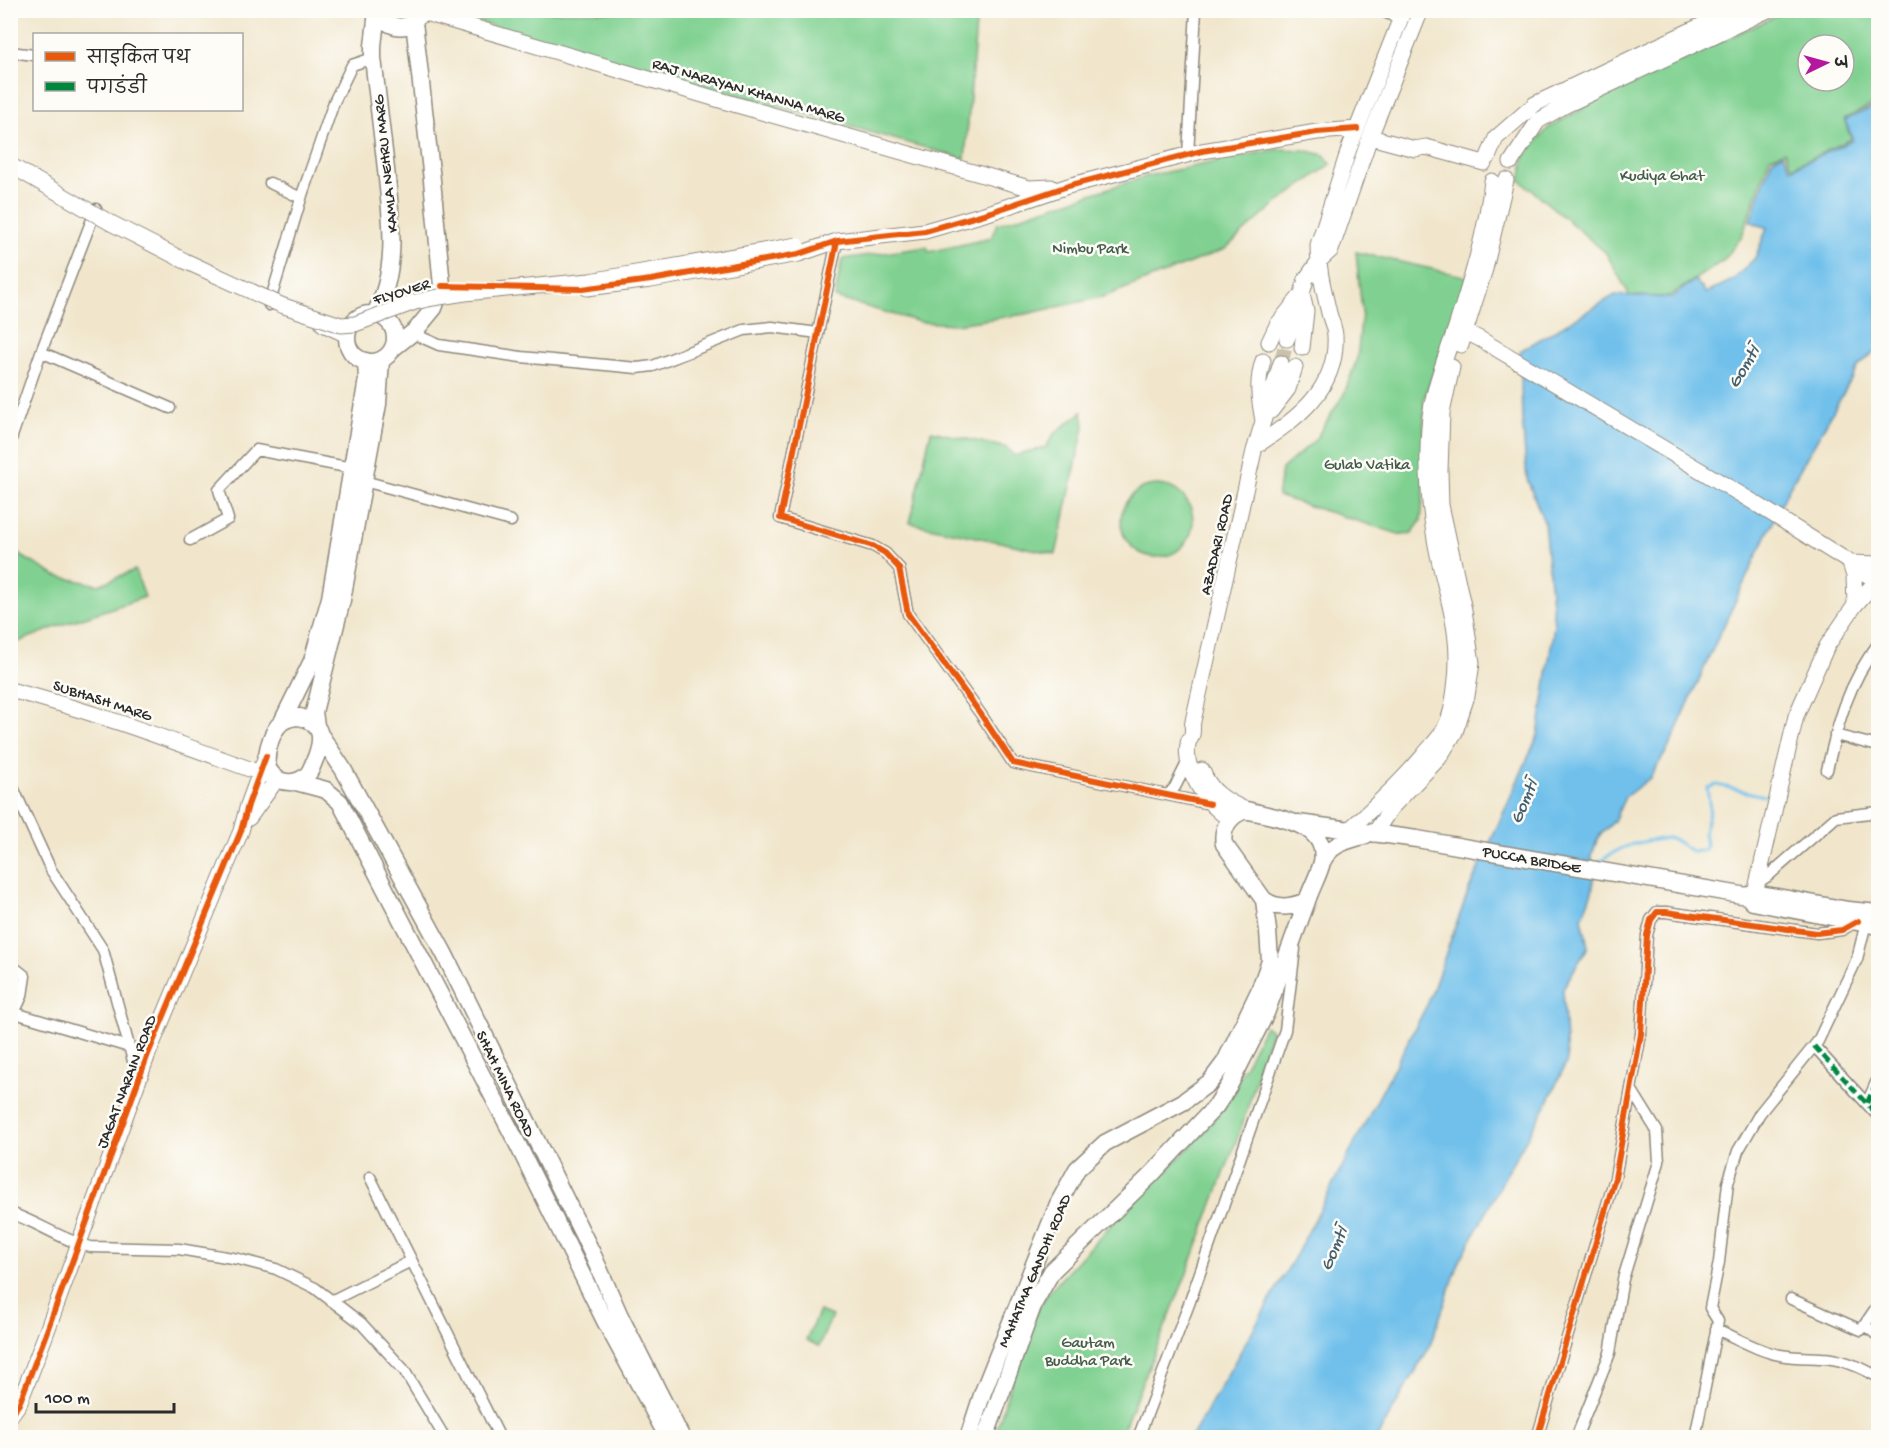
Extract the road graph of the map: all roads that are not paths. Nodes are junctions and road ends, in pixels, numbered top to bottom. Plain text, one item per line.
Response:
1 (1196, 10) edge
2 (1380, 10) edge
3 (1421, 10) edge
4 (1734, 10) edge
5 (1768, 10) edge
6 (377, 11) edge
7 (420, 15) edge
8 (1402, 15) edge
9 (10, 52) edge
10 (33, 56) edge
11 (373, 58) junction
12 (1367, 131) junction
13 (1317, 132) junction
14 (1349, 149) junction
15 (1188, 155) junction
16 (10, 158) edge
17 (1486, 160) junction
18 (1511, 162) junction
19 (10, 165) edge
20 (10, 171) edge
21 (1499, 181) junction
22 (270, 183) dead end
23 (1068, 186) junction
24 (301, 198) junction
25 (94, 213) junction
26 (837, 241) junction
27 (1318, 262) junction
28 (442, 286) junction
29 (1302, 294) junction
30 (270, 300) junction
31 (374, 315) junction
32 (356, 320) junction
33 (1461, 329) junction
34 (412, 333) junction
35 (818, 333) junction
36 (347, 335) junction
37 (1287, 339) tunnel mouth
38 (1269, 342) tunnel mouth
39 (1302, 348) tunnel mouth
40 (41, 352) junction
41 (380, 357) junction
42 (1263, 361) tunnel mouth
43 (1288, 365) tunnel mouth
44 (170, 408) dead end
45 (1263, 421) junction
46 (10, 442) edge
47 (1256, 446) junction
48 (352, 468) junction
49 (364, 481) junction
50 (511, 520) dead end
51 (190, 540) dead end
52 (1444, 551) junction
53 (343, 557) junction
54 (1848, 561) junction
55 (1878, 564) edge
56 (1877, 580) edge
57 (1855, 605) junction
58 (1878, 644) edge
59 (10, 690) edge
60 (282, 722) junction
61 (318, 731) junction
62 (1835, 735) junction
63 (1192, 736) junction
64 (184, 744) junction
65 (1878, 746) edge
66 (266, 756) junction
67 (1189, 758) junction
68 (1827, 770) dead end
69 (260, 773) junction
70 (277, 779) junction
71 (10, 781) edge
72 (296, 782) junction
73 (1168, 795) junction
74 (1210, 804) junction
75 (1246, 810) junction
76 (1878, 812) edge
77 (1230, 819) junction
78 (1298, 823) junction
79 (1349, 830) junction
80 (241, 831) junction
81 (1372, 834) junction
82 (1322, 862) junction
83 (1753, 893) junction
84 (411, 894) junction
85 (1264, 900) junction
86 (1306, 901) junction
87 (393, 904) junction
88 (1870, 921) edge
89 (1298, 927) junction
90 (10, 964) edge
91 (13, 1017) edge
92 (1814, 1046) junction
93 (129, 1047) junction
94 (490, 1048) junction
95 (473, 1058) junction
96 (144, 1066) junction
97 (1878, 1078) edge
98 (1631, 1089) junction
99 (1872, 1099) edge
100 (1183, 1102) junction
101 (1878, 1116) edge
102 (1203, 1120) junction
103 (531, 1131) junction
104 (515, 1139) junction
105 (370, 1177) dead end
106 (10, 1213) edge
107 (79, 1244) junction
108 (595, 1260) junction
109 (411, 1261) junction
110 (1034, 1264) junction
111 (580, 1268) junction
112 (1052, 1271) junction
113 (1791, 1299) dead end
114 (331, 1301) junction
115 (1878, 1305) edge
116 (1865, 1325) junction
117 (1716, 1329) junction
118 (1878, 1336) edge
119 (1878, 1377) edge
120 (10, 1416) edge
121 (445, 1437) edge
122 (500, 1437) edge
123 (669, 1437) edge
124 (682, 1437) edge
125 (968, 1437) edge
126 (986, 1437) edge
127 (1138, 1437) edge
128 (1538, 1437) edge
129 (1576, 1437) edge
130 (1695, 1437) edge

1 - 15 street
2 - 8 street
3 - 12 main road
4 - 17 main road
5 - 18 main road
6 - 7 main road
6 - 11 main road, KAMLA NEHRU MARG
7 - 23 main road, RAJ NARAYAN KHANNA MARG
7 - 28 main road
8 - 12 main road
9 - 10 street
11 - 24 street
11 - 31 main road, KAMLA NEHRU MARG
12 - 13 main road
12 - 14 main road
12 - 17 main road
12 - 27 main road
13 - 14 main road
13 - 15 main road
14 - 27 main road
15 - 23 main road
16 - 25 main road
17 - 18 main road
17 - 21 main road
18 - 21 main road
19 - 26 main road, FLYOVER, bridge
20 - 25 main road
21 - 33 main road
22 - 24 street
23 - 26 main road
24 - 30 street
25 - 30 main road
25 - 40 street
26 - 28 main road
26 - 35 street
27 - 29 main road
27 - 47 main road
28 - 34 main road
29 - 37 main road
29 - 38 main road
29 - 39 main road
30 - 32 main road
30 - 36 main road
31 - 32 main road
31 - 41 main road
32 - 36 main road
33 - 52 main road
33 - 54 main road
34 - 35 street
34 - 41 main road
35 - 73 street
36 - 41 main road
40 - 44 street
40 - 46 street
41 - 48 main road
41 - 49 main road
42 - 45 main road, AZADARI ROAD
43 - 45 main road
45 - 47 main road, AZADARI ROAD
47 - 63 main road, AZADARI ROAD
48 - 51 street
48 - 53 main road
49 - 50 street
49 - 53 main road
52 - 79 main road
52 - 81 main road
53 - 60 main road
53 - 61 main road
54 - 55 main road
54 - 56 main road
54 - 57 main road
56 - 57 main road
57 - 83 main road
58 - 62 street
59 - 64 main road, SUBHASH MARG
60 - 61 main road
60 - 66 main road
61 - 72 main road
61 - 84 main road, SHAH MINA ROAD
62 - 65 street
62 - 68 street
63 - 67 main road, AZADARI ROAD
63 - 75 main road
64 - 66 main road, SUBHASH MARG
64 - 69 main road, SUBHASH MARG
66 - 69 main road, JAGAT NARAIN ROAD
66 - 70 main road
67 - 73 street
67 - 74 main road
69 - 70 main road, SUBHASH MARG
69 - 80 main road, JAGAT NARAIN ROAD
70 - 72 main road
70 - 80 main road, JAGAT NARAIN ROAD
71 - 93 street
72 - 87 main road, SHAH MINA ROAD
73 - 74 street
74 - 77 main road
75 - 77 main road
75 - 78 main road
76 - 83 street
77 - 85 main road
78 - 79 main road, PUCCA BRIDGE
78 - 82 main road
79 - 81 main road, PUCCA BRIDGE
80 - 96 main road, JAGAT NARAIN ROAD
81 - 82 main road
81 - 83 main road, PUCCA BRIDGE
82 - 86 main road
83 - 88 main road, PUCCA BRIDGE
84 - 87 main road
84 - 94 main road, SHAH MINA ROAD
85 - 86 main road
85 - 100 main road, MAHATMA GANDHI ROAD
86 - 89 main road, MAHATMA GANDHI ROAD
87 - 95 main road, SHAH MINA ROAD
88 - 92 street
88 - 98 street
89 - 102 main road, MAHATMA GANDHI ROAD
89 - 127 street
90 - 91 street
91 - 93 street
92 - 99 street
92 - 117 street
93 - 96 street
94 - 95 main road
94 - 103 main road, SHAH MINA ROAD
95 - 104 main road, SHAH MINA ROAD
96 - 107 main road, JAGAT NARAIN ROAD
97 - 99 street
98 - 128 street
98 - 129 street
99 - 101 street
100 - 102 main road
100 - 110 main road, MAHATMA GANDHI ROAD
102 - 112 main road, MAHATMA GANDHI ROAD
103 - 104 main road
103 - 108 main road, SHAH MINA ROAD
104 - 111 main road, SHAH MINA ROAD
105 - 109 street
106 - 107 street
107 - 114 street
107 - 120 main road, JAGAT NARAIN ROAD
108 - 111 main road
108 - 124 main road, SHAH MINA ROAD
109 - 114 street
109 - 122 street
110 - 112 main road
110 - 125 main road, MAHATMA GANDHI ROAD
111 - 123 main road, SHAH MINA ROAD
112 - 126 main road, MAHATMA GANDHI ROAD
113 - 116 street
114 - 121 street
115 - 116 street
116 - 118 street
117 - 119 street
117 - 130 street

